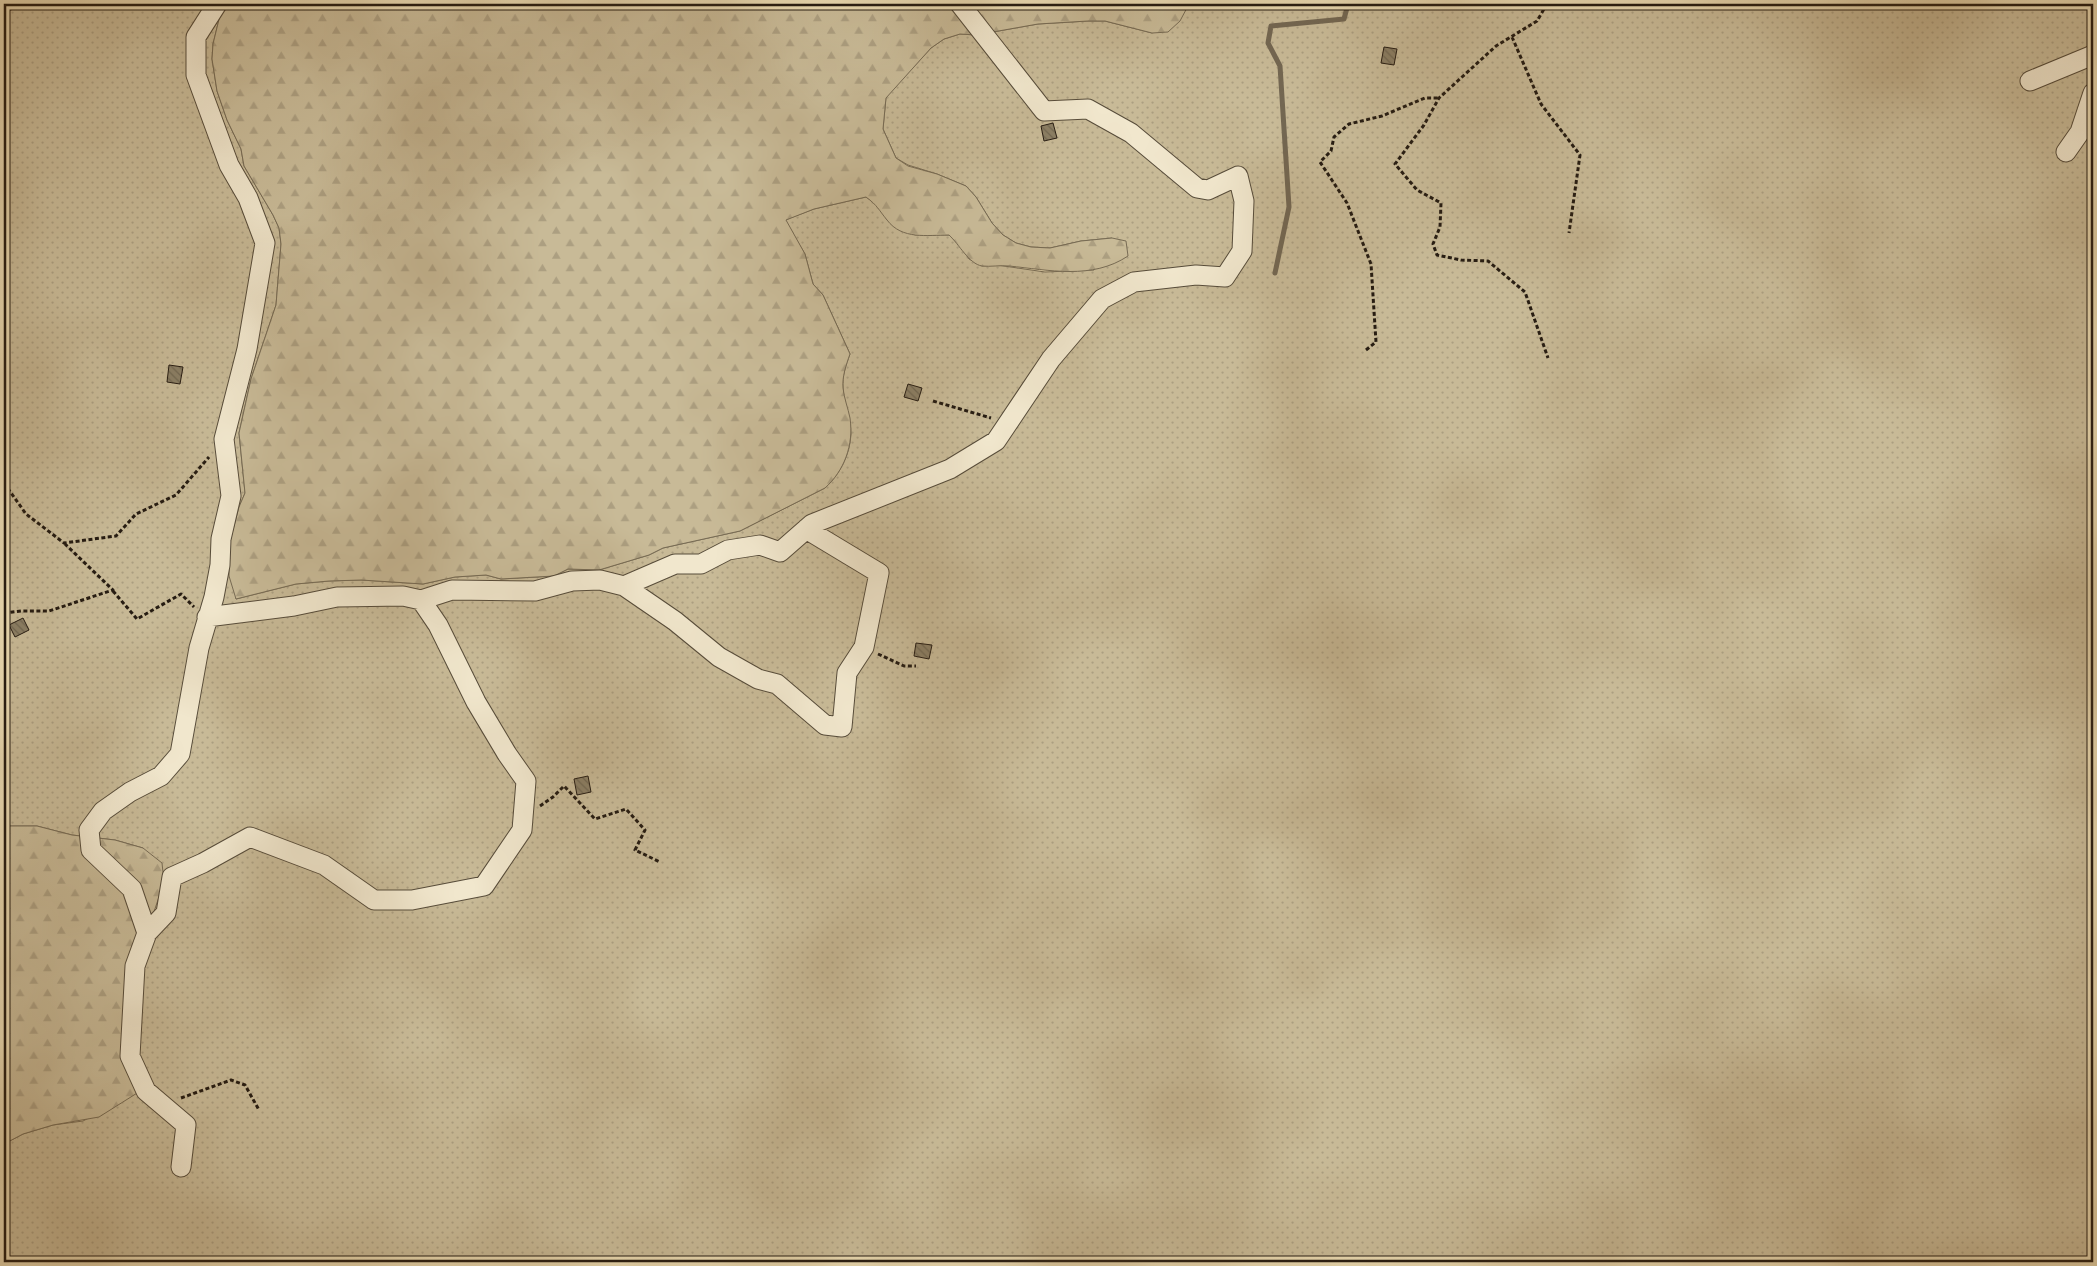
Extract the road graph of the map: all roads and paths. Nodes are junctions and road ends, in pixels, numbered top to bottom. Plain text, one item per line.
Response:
1 (217, 4) edge
2 (960, 4) edge
3 (1547, 4) edge
4 (1512, 37) junction
5 (2093, 55) edge
6 (2030, 81) dead end
7 (2093, 93) edge
8 (1439, 98) junction
9 (2066, 152) dead end
10 (1569, 233) dead end
11 (1366, 350) dead end
12 (1548, 358) dead end
13 (933, 401) dead end
14 (1008, 423) junction
15 (224, 439) junction
16 (4, 483) edge
17 (806, 529) junction
18 (64, 543) junction
19 (624, 586) junction
20 (113, 590) junction
21 (421, 600) junction
22 (4, 614) edge
23 (208, 614) junction
24 (864, 647) junction
25 (916, 666) dead end
26 (523, 817) junction
27 (660, 862) dead end
28 (147, 933) junction
29 (162, 1107) junction
30 (259, 1110) dead end
31 (181, 1167) dead end

1 - 15 street
2 - 14 street
3 - 4 path
4 - 8 path
4 - 10 path
5 - 6 street
7 - 9 street
8 - 11 path
8 - 12 path
13 - 14 path
14 - 17 street
15 - 18 path
15 - 23 street
16 - 18 path
17 - 19 street
17 - 24 street
18 - 20 path
19 - 21 street
19 - 24 street
20 - 22 path
20 - 23 path
21 - 23 street
21 - 26 street
23 - 28 street
24 - 25 path
26 - 27 path
26 - 28 street
28 - 29 street
29 - 30 path
29 - 31 street

